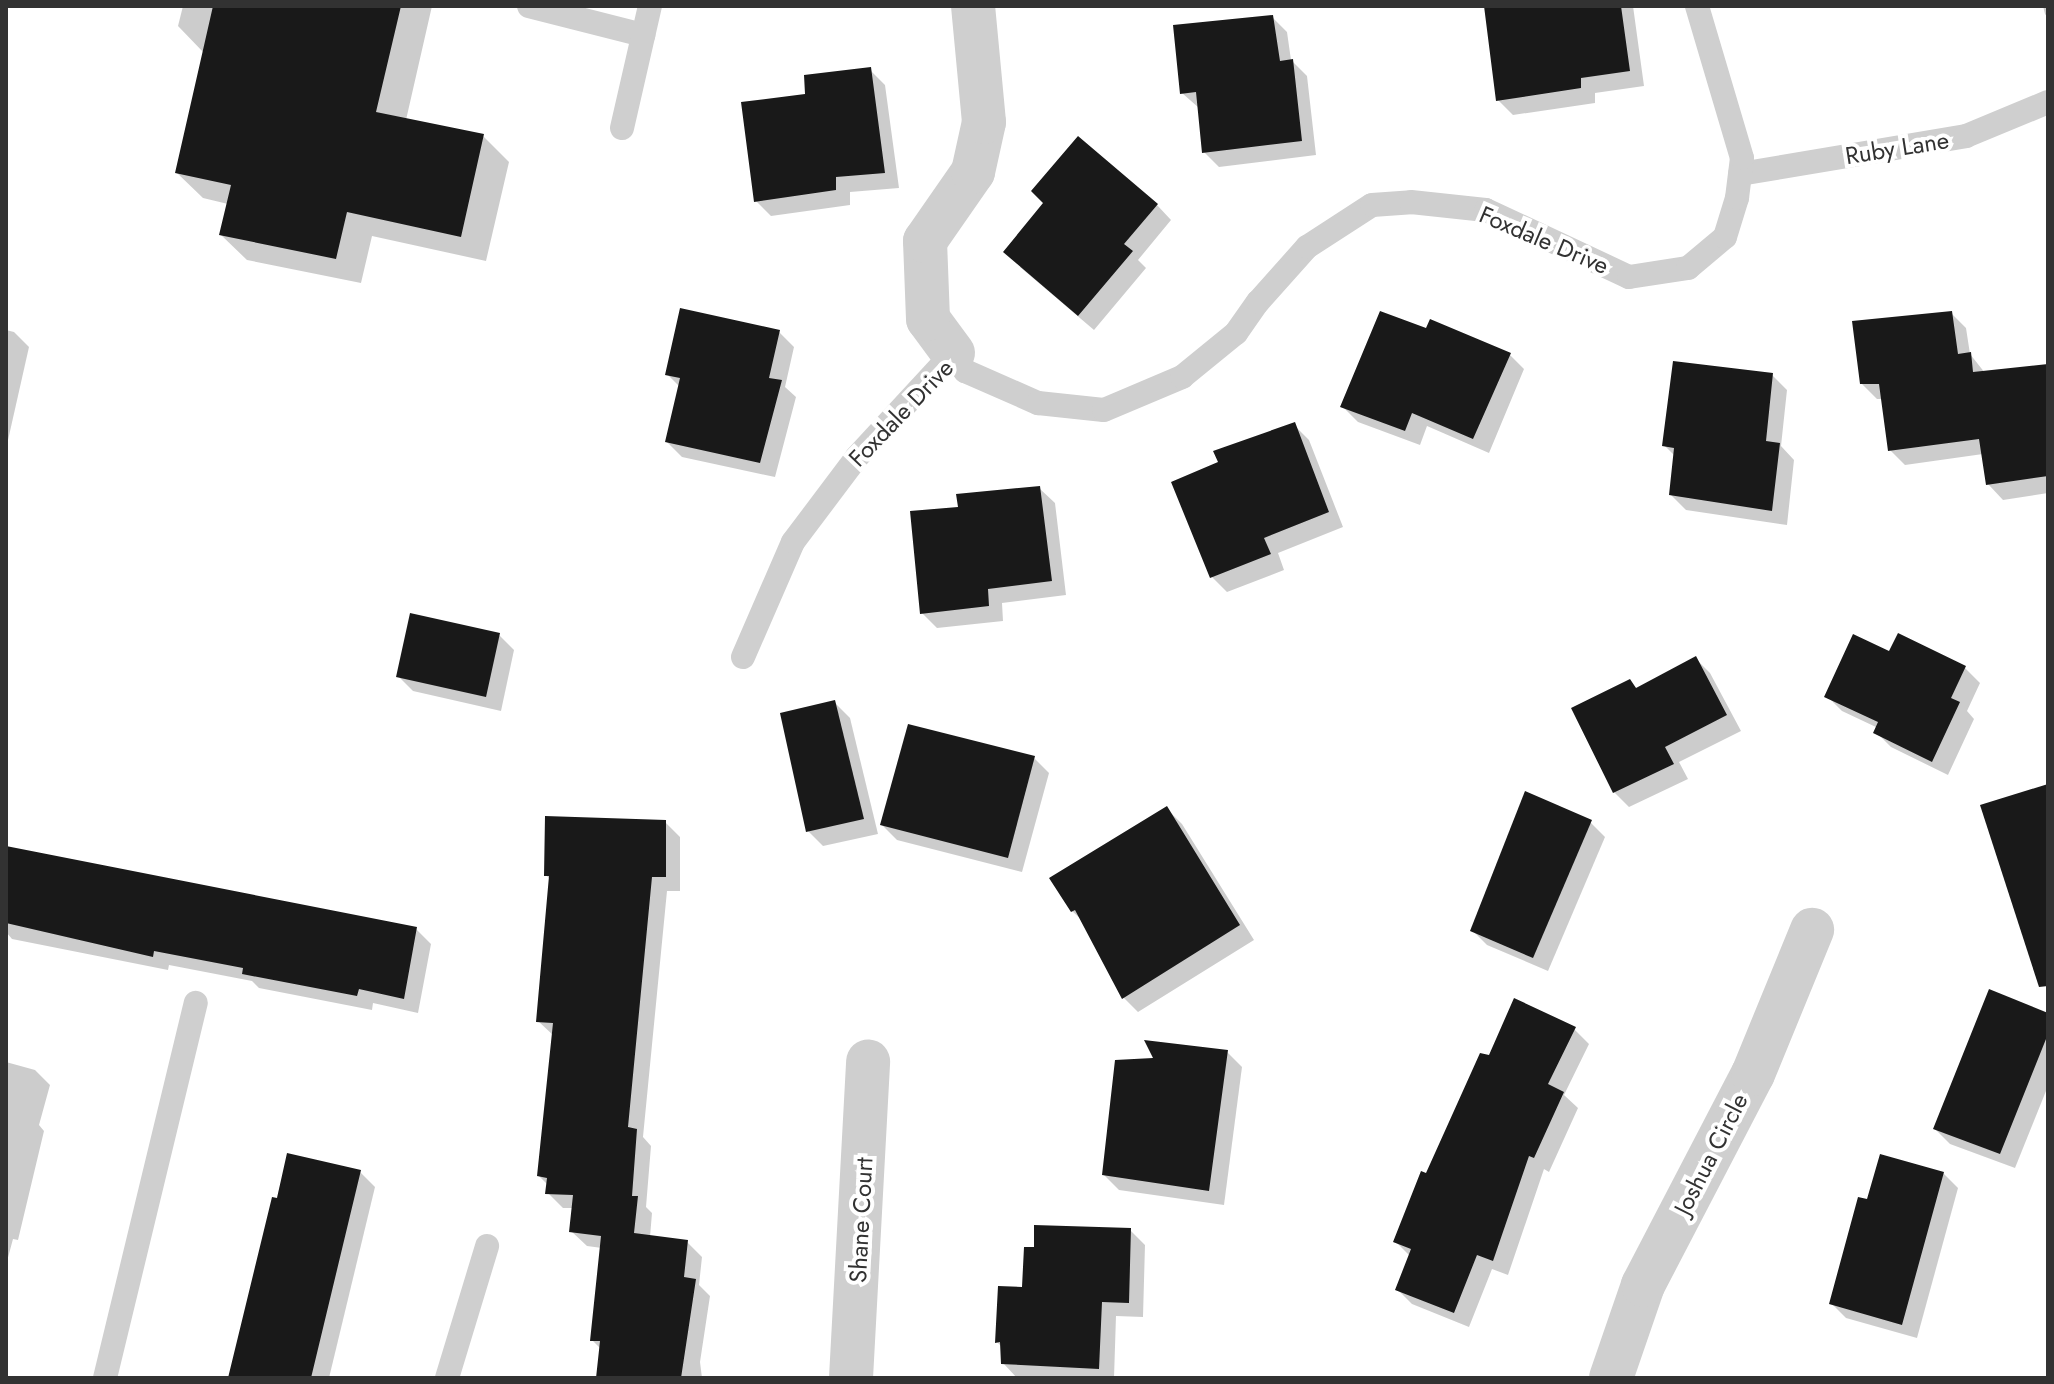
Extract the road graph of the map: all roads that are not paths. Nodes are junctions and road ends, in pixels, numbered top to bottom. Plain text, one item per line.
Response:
1 (529, 6) edge
2 (650, 6) edge
3 (973, 6) edge
4 (1697, 6) edge
5 (643, 35) junction
6 (2048, 102) edge
7 (622, 128) dead end
8 (1740, 174) junction
9 (953, 353) junction
10 (743, 657) dead end
11 (1812, 930) dead end
12 (196, 1003) dead end
13 (868, 1061) dead end
14 (487, 1246) dead end
15 (105, 1378) edge
16 (447, 1378) edge
17 (851, 1378) edge
18 (1611, 1378) edge

1 - 5 lane
2 - 5 lane
3 - 9 street
4 - 8 lane, Foxdale Drive
5 - 7 lane
6 - 8 lane, Ruby Lane
8 - 9 lane, Foxdale Drive
9 - 10 lane, Foxdale Drive
11 - 18 street, Joshua Circle
12 - 15 lane
13 - 17 street, Shane Court
14 - 16 lane

